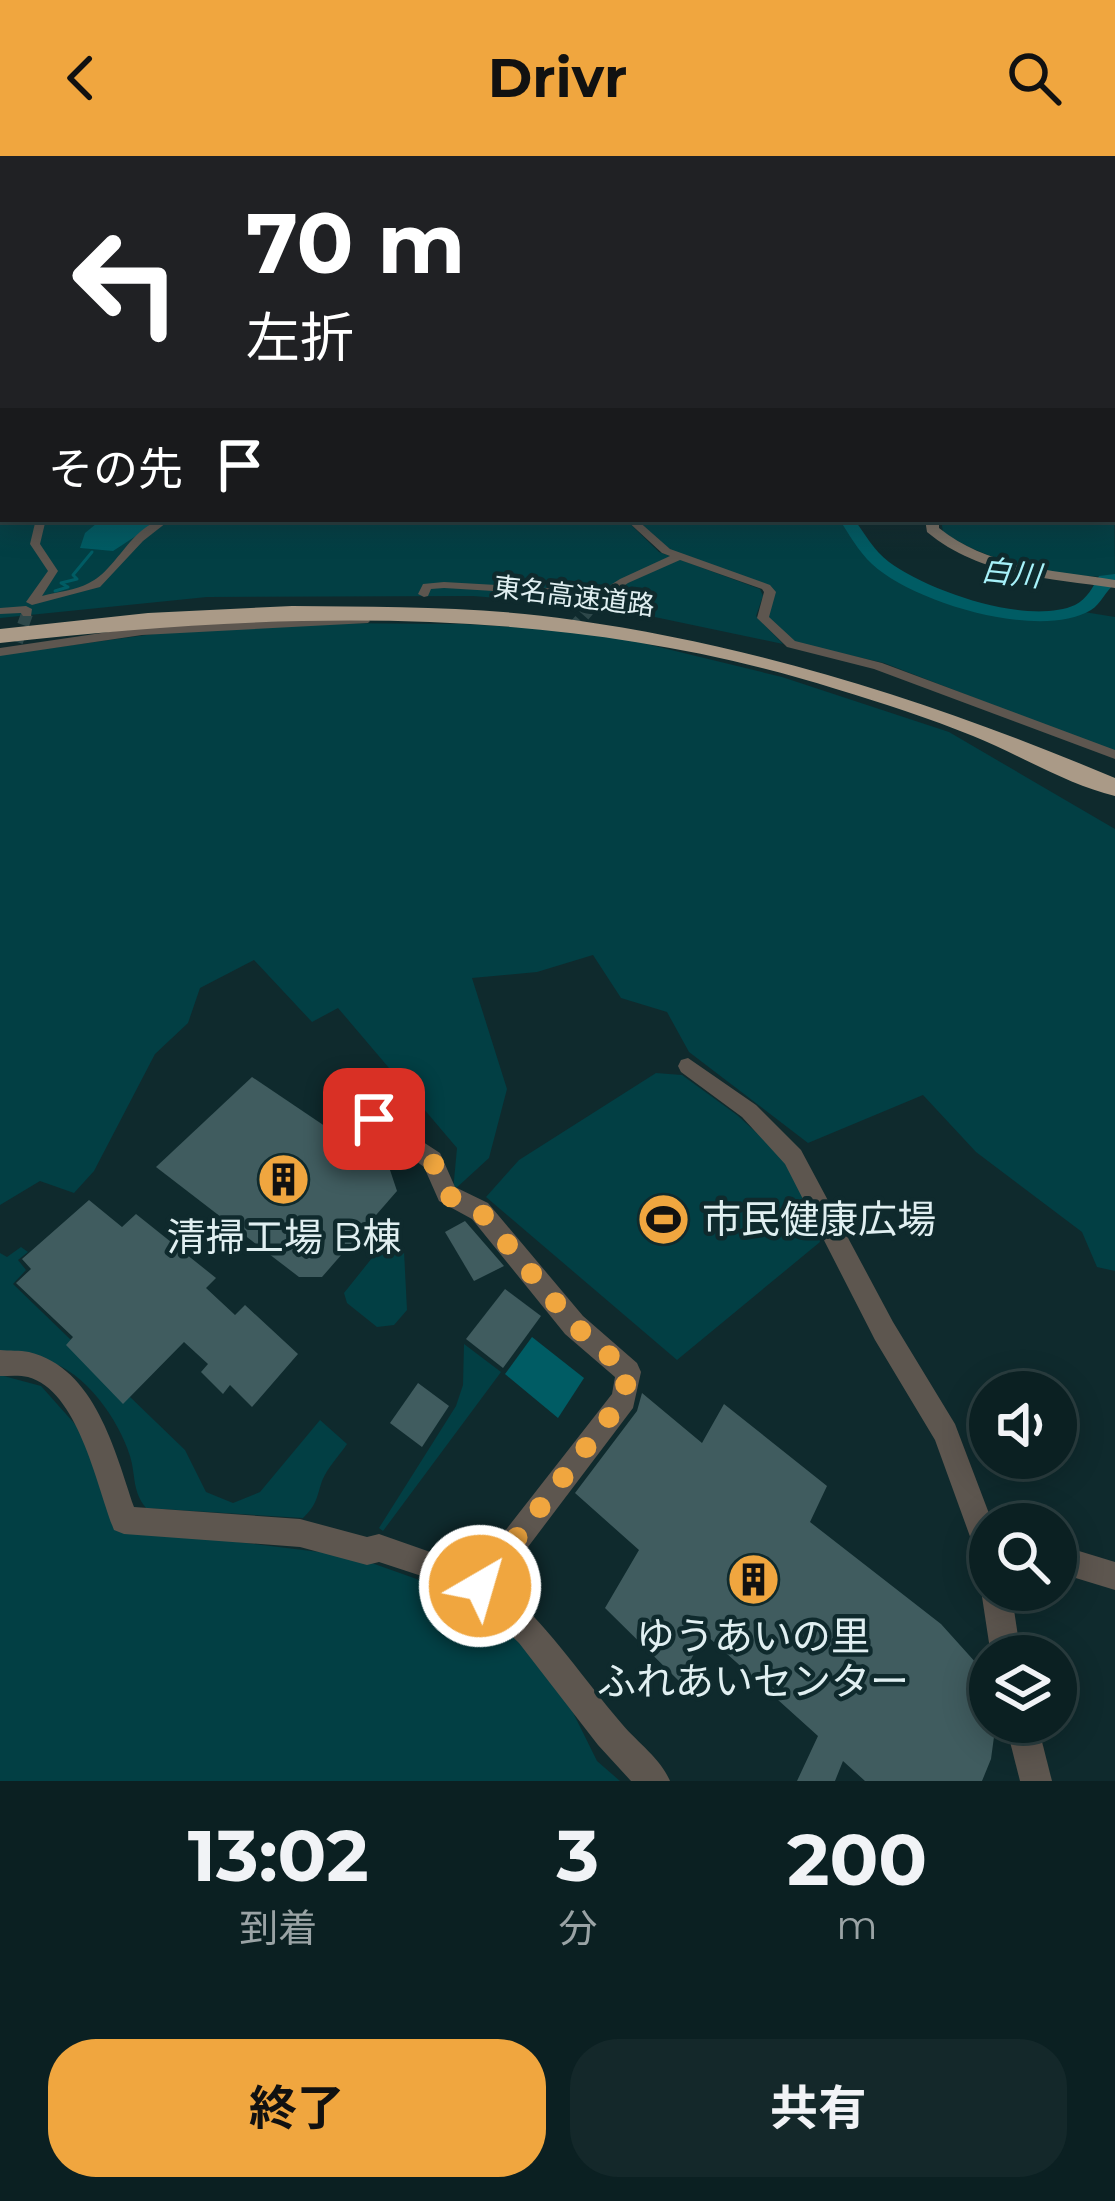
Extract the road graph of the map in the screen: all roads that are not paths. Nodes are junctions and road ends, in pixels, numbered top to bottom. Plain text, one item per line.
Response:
1 (40, 522) edge
2 (162, 522) edge
3 (634, 522) edge
4 (932, 522) edge
5 (679, 556) junction
6 (1115, 584) edge
7 (424, 593) dead end
8 (602, 594) junction
9 (593, 605) tunnel mouth
10 (28, 608) junction
11 (0, 611) edge
12 (572, 629) dead end
13 (5, 640) edge
14 (1115, 755) edge
15 (1115, 771) edge
16 (1115, 788) edge
17 (688, 1066) dead end
18 (374, 1119) dead end
19 (0, 1364) edge
20 (973, 1503) edge
21 (1077, 1564) edge
22 (1115, 1576) edge
23 (480, 1586) junction
24 (1026, 1743) edge
25 (654, 1781) edge
26 (1036, 1781) edge

1 - 10 street
2 - 10 street
3 - 5 street
4 - 6 street
5 - 8 street
5 - 14 street
7 - 8 street
8 - 9 street
10 - 11 street
12 - 13 street
13 - 15 highway, 東名高速道路
13 - 16 highway, 東名高速道路
17 - 20 street
18 - 23 street
19 - 23 street
21 - 22 street
23 - 25 street
24 - 26 street

